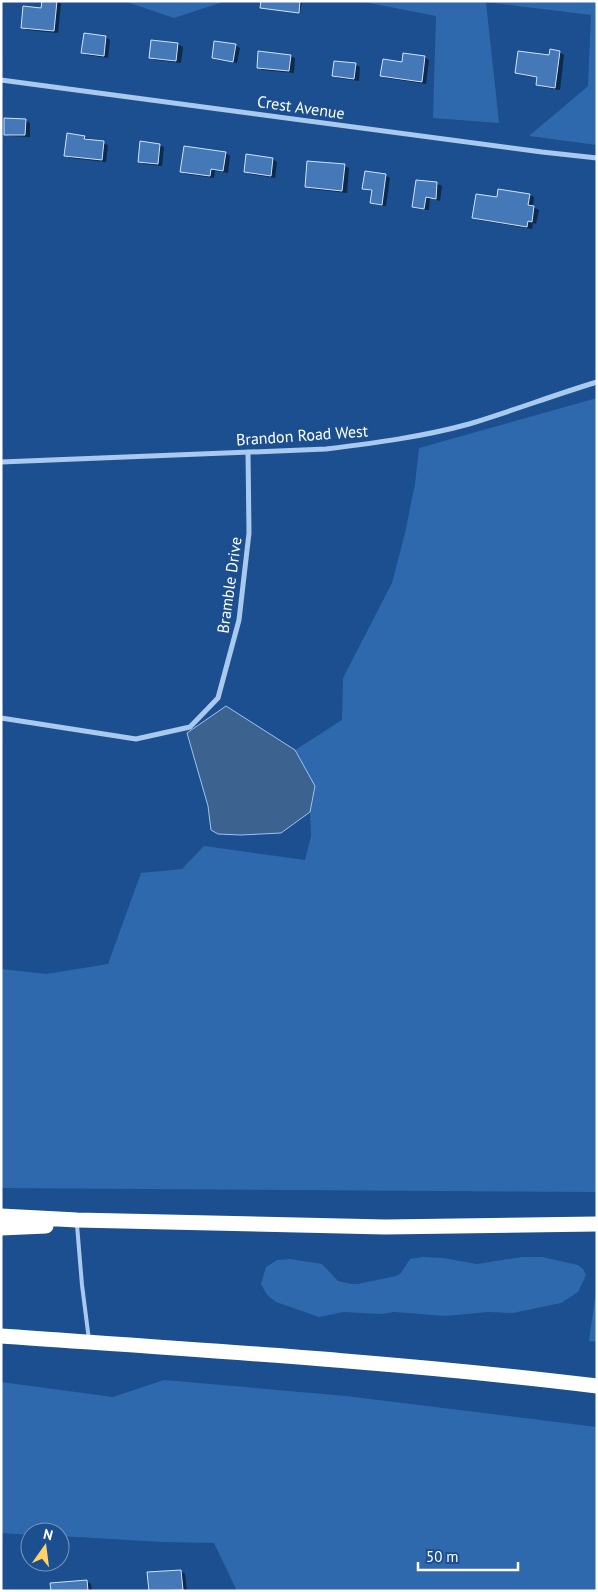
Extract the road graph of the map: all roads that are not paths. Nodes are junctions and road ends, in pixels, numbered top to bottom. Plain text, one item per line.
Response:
1 (1, 80) edge
2 (597, 158) edge
3 (597, 382) edge
4 (248, 452) junction
5 (1, 462) edge
6 (1, 718) edge
7 (1, 1216) edge
8 (77, 1220) junction
9 (597, 1224) edge
10 (1, 1228) edge
11 (1, 1336) edge
12 (89, 1342) junction
13 (1, 1344) edge
14 (216, 1352) junction
15 (597, 1386) edge

1 - 2 street, Crest Avenue
3 - 4 street, Brandon Road West
4 - 5 street, Brandon Road West
4 - 6 street, Bramble Drive
7 - 8 highway
8 - 9 highway
8 - 10 highway
8 - 12 lane
11 - 12 highway
12 - 14 highway
13 - 14 highway
14 - 15 highway

